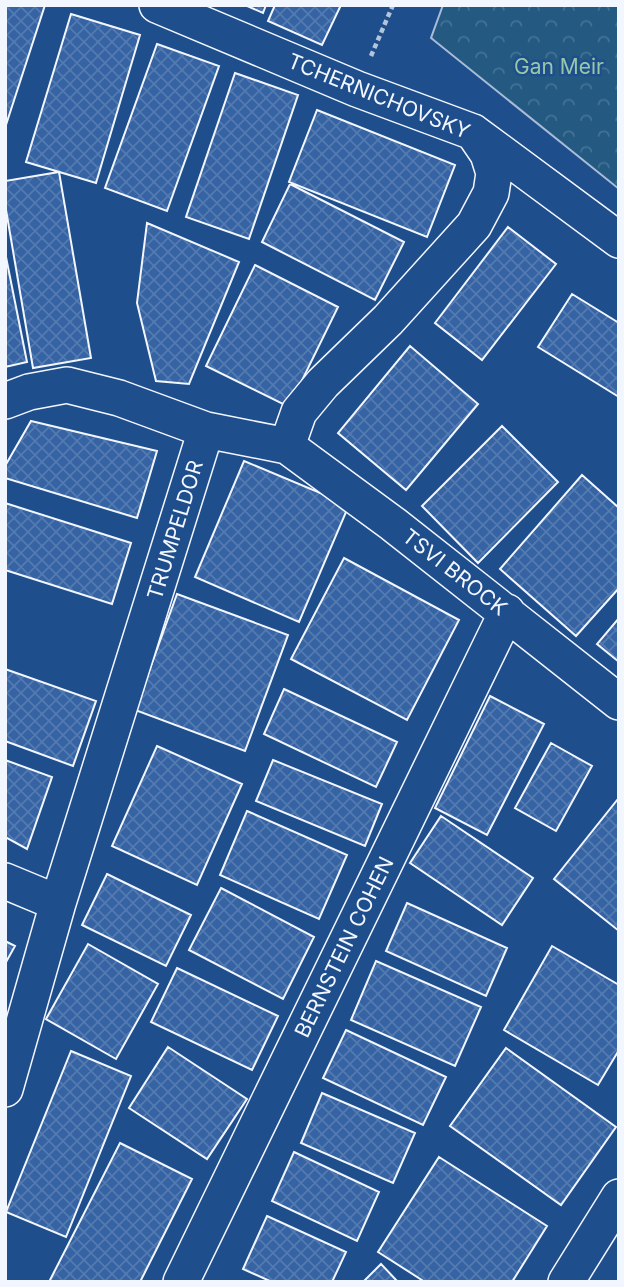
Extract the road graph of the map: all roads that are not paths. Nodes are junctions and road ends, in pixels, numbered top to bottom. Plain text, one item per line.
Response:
1 (157, 5) edge
2 (473, 132) junction
3 (619, 240) edge
4 (5, 401) edge
5 (206, 430) junction
6 (287, 446) junction
7 (507, 612) junction
8 (619, 702) edge
9 (5, 881) edge
10 (58, 903) junction
11 (5, 1089) edge
12 (619, 1197) edge
13 (181, 1282) edge
14 (566, 1282) edge

1 - 2 street, TCHERNICHOVSKY
2 - 3 street, TCHERNICHOVSKY
2 - 6 street
4 - 5 street
5 - 6 street
5 - 10 street, TRUMPELDOR
6 - 7 street, TSVI BROCK
7 - 8 street, TSVI BROCK
7 - 13 street, BERNSTEIN COHEN
9 - 10 street
10 - 11 street, TRUMPELDOR
12 - 14 street

